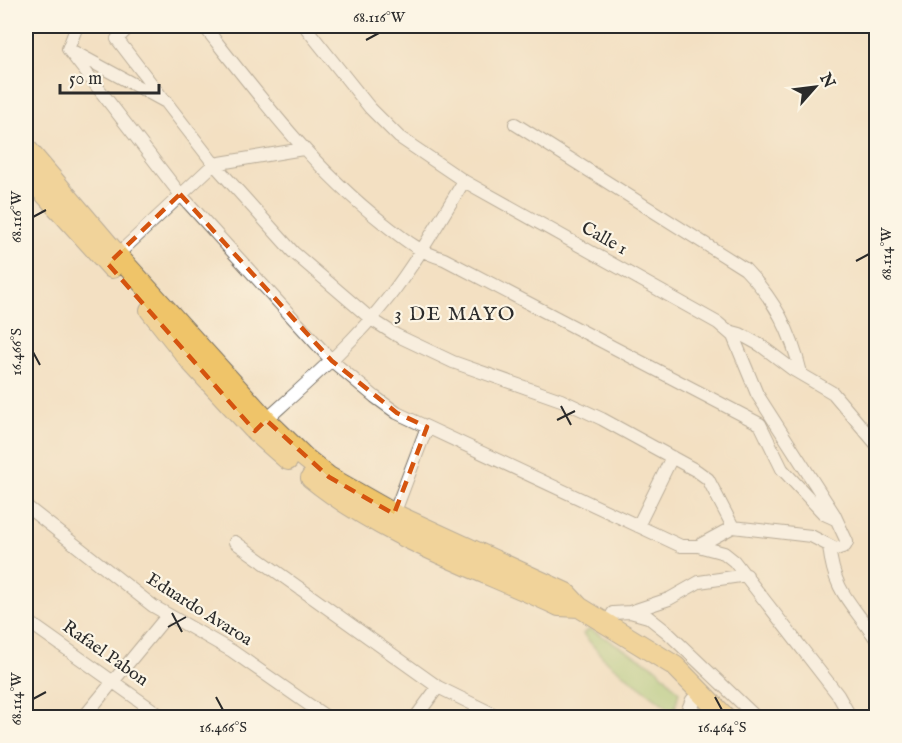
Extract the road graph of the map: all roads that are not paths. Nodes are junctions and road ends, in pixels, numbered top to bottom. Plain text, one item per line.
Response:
1 (77, 26) edge
2 (204, 26) edge
3 (127, 29) dead end
4 (307, 29) dead end
5 (69, 49) junction
6 (166, 102) junction
7 (515, 124) dead end
8 (26, 148) edge
9 (303, 149) junction
10 (26, 160) edge
11 (213, 164) junction
12 (464, 181) junction
13 (180, 194) junction
14 (421, 252) junction
15 (112, 260) junction
16 (370, 319) junction
17 (729, 332) junction
18 (332, 361) junction
19 (801, 373) junction
20 (261, 425) junction
21 (427, 427) junction
22 (876, 444) edge
23 (672, 458) junction
24 (26, 506) edge
25 (837, 519) junction
26 (391, 521) junction
27 (638, 526) junction
28 (733, 527) junction
29 (235, 542) dead end
30 (698, 546) junction
31 (829, 546) junction
32 (747, 574) junction
33 (630, 612) junction
34 (167, 616) junction
35 (26, 620) edge
36 (608, 623) junction
37 (876, 639) edge
38 (113, 681) junction
39 (438, 687) junction
40 (702, 692) junction
41 (83, 717) edge
42 (164, 717) edge
43 (328, 717) edge
44 (415, 717) edge
45 (501, 717) edge
46 (686, 717) edge
47 (726, 717) edge
48 (757, 717) edge
49 (851, 717) edge

1 - 5 street
2 - 9 street
3 - 6 street
4 - 12 street, Calle 1
5 - 6 street
5 - 13 street
6 - 11 street
7 - 19 street
8 - 15 highway
9 - 11 street
9 - 14 street
10 - 15 highway
11 - 13 street
11 - 16 street
12 - 14 street
12 - 17 street, Calle 1
13 - 15 street
13 - 18 street
14 - 16 street
14 - 25 street
15 - 20 highway
16 - 18 street
16 - 23 street
17 - 19 street, Calle 1
17 - 25 street
18 - 20 street
18 - 21 street
19 - 22 street, Calle 1
20 - 26 highway
21 - 26 street
21 - 27 street
23 - 27 street
23 - 28 street
24 - 34 street, Eduardo Avaroa
25 - 31 street
26 - 36 highway
27 - 30 street
28 - 30 street
28 - 31 street
29 - 39 street
30 - 32 street
31 - 37 street
32 - 33 street
32 - 49 street
33 - 36 street
33 - 48 street
34 - 38 street
34 - 43 street, Eduardo Avaroa
35 - 38 street, Rafael Pabon
36 - 40 highway
38 - 41 street
38 - 42 street, Rafael Pabon
39 - 44 street
39 - 45 street
40 - 46 street
40 - 47 highway

